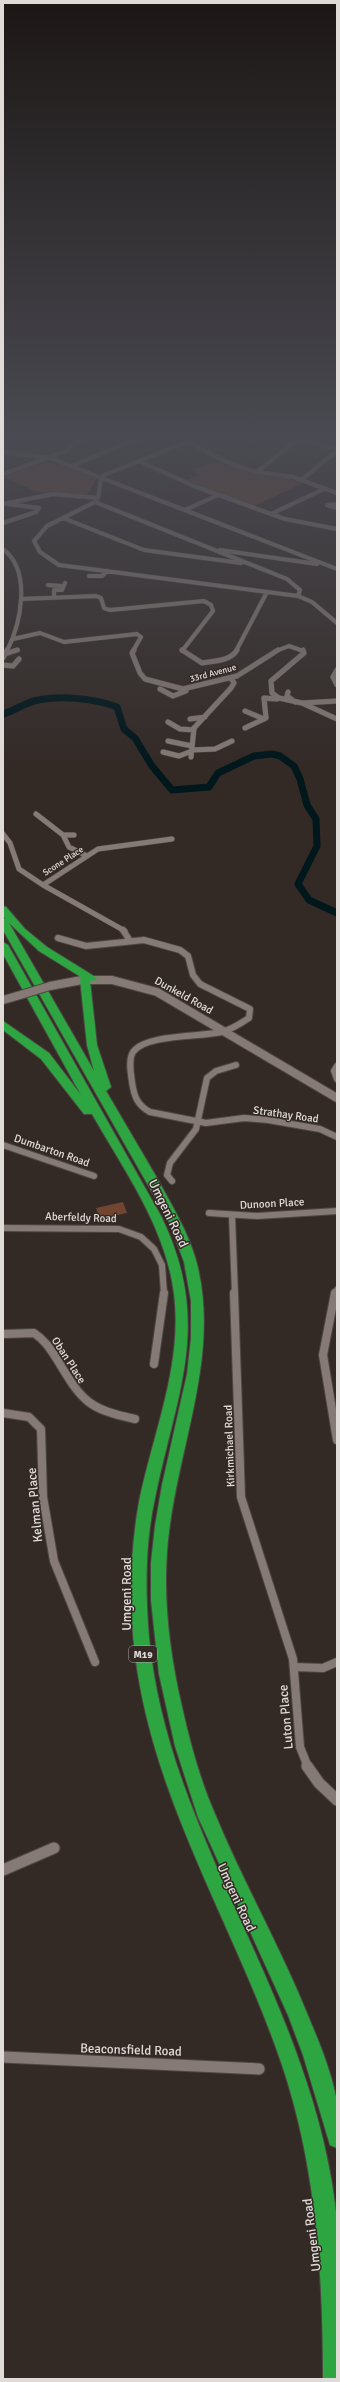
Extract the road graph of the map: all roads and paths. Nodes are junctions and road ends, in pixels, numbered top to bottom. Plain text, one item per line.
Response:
1 (37, 547) edge
2 (137, 547) edge
3 (209, 547) edge
4 (281, 547) edge
5 (3, 549) edge
6 (216, 550) junction
7 (251, 564) junction
8 (324, 564) junction
9 (337, 569) edge
10 (106, 571) junction
11 (89, 576) dead end
12 (48, 585) dead end
13 (267, 592) junction
14 (298, 596) junction
15 (54, 598) junction
16 (21, 599) junction
17 (337, 623) edge
18 (13, 639) junction
19 (16, 651) junction
20 (4, 656) edge
21 (4, 665) edge
22 (337, 670) edge
23 (231, 678) junction
24 (337, 685) edge
25 (193, 687) junction
26 (158, 688) dead end
27 (288, 692) dead end
28 (279, 698) junction
29 (337, 701) edge
30 (300, 703) junction
31 (245, 712) dead end
32 (205, 716) junction
33 (190, 719) dead end
34 (264, 719) junction
35 (337, 719) edge
36 (168, 722) dead end
37 (245, 728) dead end
38 (194, 730) junction
39 (168, 741) dead end
40 (232, 741) dead end
41 (192, 749) junction
42 (163, 752) dead end
43 (191, 758) dead end
44 (36, 814) dead end
45 (3, 834) edge
46 (63, 835) junction
47 (74, 835) dead end
48 (172, 839) dead end
49 (87, 856) junction
50 (43, 885) junction
51 (3, 909) edge
52 (3, 921) edge
53 (58, 938) dead end
54 (130, 941) junction
55 (3, 945) edge
56 (85, 979) junction
57 (3, 1000) edge
58 (3, 1025) edge
59 (224, 1030) junction
60 (236, 1065) dead end
61 (337, 1066) edge
62 (337, 1079) edge
63 (337, 1098) edge
64 (197, 1122) junction
65 (337, 1136) edge
66 (3, 1145) edge
67 (123, 1159) junction
68 (94, 1176) dead end
69 (172, 1181) dead end
70 (156, 1188) junction
71 (337, 1211) edge
72 (209, 1213) dead end
73 (232, 1216) junction
74 (3, 1228) edge
75 (337, 1290) edge
76 (3, 1334) edge
77 (154, 1364) dead end
78 (3, 1413) edge
79 (135, 1419) dead end
80 (337, 1440) edge
81 (95, 1662) dead end
82 (337, 1662) edge
83 (294, 1667) junction
84 (337, 1800) edge
85 (54, 1848) dead end
86 (3, 1870) edge
87 (3, 2057) edge
88 (259, 2068) dead end
89 (337, 2138) edge
90 (334, 2379) edge

1 - 10 street
2 - 7 street
3 - 6 street
4 - 8 street
5 - 16 street
6 - 7 street
6 - 8 street
7 - 14 street
8 - 9 street
10 - 11 street
10 - 13 street
12 - 15 street
13 - 14 street
13 - 15 street
14 - 17 street
15 - 16 street
16 - 18 street
18 - 20 street
18 - 25 street, 33rd Avenue
19 - 20 street
19 - 21 street
19 - 21 street
22 - 24 street
23 - 25 street, 33rd Avenue
23 - 28 street, 33rd Avenue
23 - 32 street
25 - 26 street
27 - 30 street
28 - 30 street
28 - 34 street
29 - 30 street
30 - 35 street
31 - 34 street
32 - 33 street
32 - 38 street
34 - 37 street
36 - 38 street
38 - 41 street
39 - 41 street
40 - 41 street
41 - 42 street
41 - 43 street
44 - 46 street
45 - 50 street
46 - 47 street
46 - 49 street
48 - 49 street, Scone Place
49 - 50 street, Scone Place
50 - 54 street, Scone Place
51 - 56 highway
52 - 70 highway, Umgeni Road / M19
53 - 54 street, Strathay Road
54 - 59 street, Strathay Road
55 - 67 highway, Umgeni Road / M19
56 - 57 main road, Dunkeld Road, bridge
56 - 59 main road, Dunkeld Road
56 - 70 highway
58 - 67 highway
59 - 63 main road, Dunkeld Road
59 - 64 street, Strathay Road
60 - 64 street
61 - 62 street
64 - 65 street, Strathay Road
64 - 69 street
66 - 68 street, Dumbarton Road
67 - 90 highway, Umgeni Road / M19
70 - 89 highway, Umgeni Road / M19
71 - 73 street, Dunoon Place
72 - 73 street, Dunoon Place
73 - 83 street, Kirkmichael Road
74 - 77 street, Aberfeldy Road
75 - 80 street
76 - 79 street, Oban Place
78 - 81 street, Kelman Place
82 - 83 street
83 - 84 street, Luton Place
85 - 86 street
87 - 88 street, Beaconsfield Road

